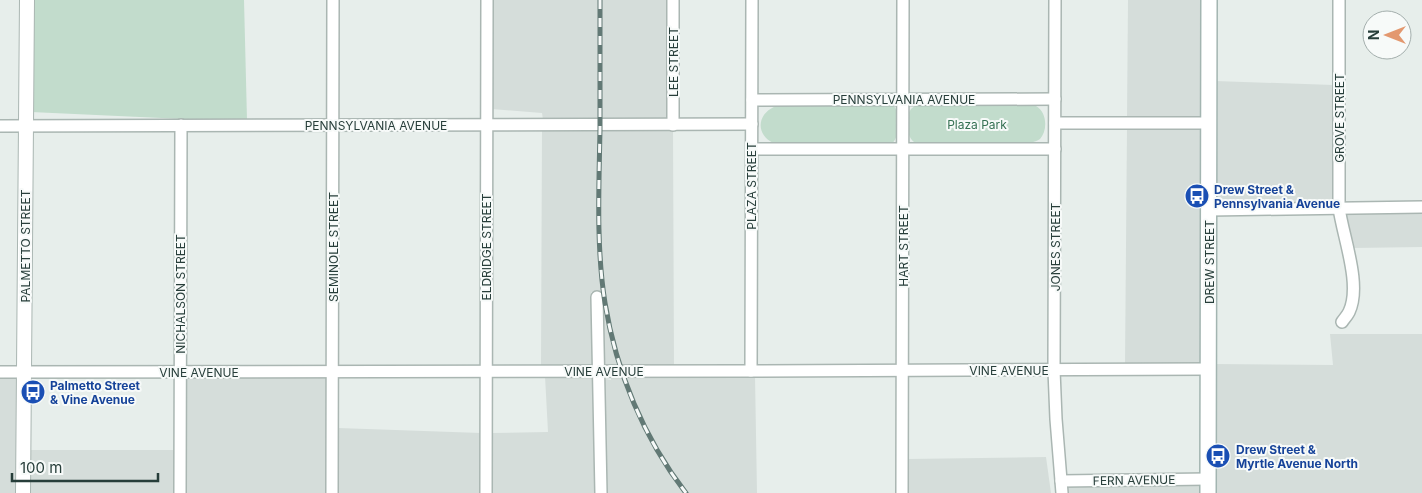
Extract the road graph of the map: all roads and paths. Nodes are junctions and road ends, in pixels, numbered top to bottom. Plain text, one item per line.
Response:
1 (27, 0) edge
2 (333, 0) edge
3 (487, 0) edge
4 (673, 0) edge
5 (752, 0) edge
6 (903, 0) edge
7 (1056, 0) edge
8 (1209, 0) edge
9 (1339, 0) edge
10 (902, 99) junction
11 (1055, 99) junction
12 (752, 100) junction
13 (1055, 123) junction
14 (1209, 123) junction
15 (752, 124) junction
16 (181, 125) junction
17 (486, 125) junction
18 (673, 125) junction
19 (0, 126) edge
20 (26, 126) junction
21 (333, 126) junction
22 (752, 149) junction
23 (1055, 149) junction
24 (902, 150) junction
25 (1422, 207) edge
26 (1339, 208) junction
27 (1209, 210) junction
28 (597, 297) dead end
29 (1342, 322) dead end
30 (1208, 369) junction
31 (903, 370) junction
32 (1054, 370) junction
33 (599, 371) junction
34 (751, 371) junction
35 (0, 372) edge
36 (24, 372) junction
37 (180, 372) junction
38 (332, 372) junction
39 (487, 372) junction
40 (1208, 486) edge
41 (1062, 487) edge
42 (23, 493) edge
43 (180, 493) edge
44 (332, 493) edge
45 (486, 493) edge
46 (601, 493) edge
47 (902, 493) edge

1 - 20 street, PALMETTO STREET
2 - 21 street, SEMINOLE STREET
3 - 17 street, ELDRIDGE STREET
4 - 18 street, LEE STREET
5 - 12 street, PLAZA STREET
6 - 10 street, HART STREET
7 - 11 street, JONES STREET
8 - 14 main road, DREW STREET
9 - 26 street, GROVE STREET
10 - 11 street, PENNSYLVANIA AVENUE
10 - 12 street, PENNSYLVANIA AVENUE
10 - 24 street, HART STREET
11 - 13 street, JONES STREET
12 - 15 street, PLAZA STREET
13 - 14 street
13 - 23 street, JONES STREET
14 - 27 main road, DREW STREET
15 - 18 street, PENNSYLVANIA AVENUE
15 - 22 street, PLAZA STREET
16 - 20 street, PENNSYLVANIA AVENUE
16 - 21 street, PENNSYLVANIA AVENUE
16 - 37 street, NICHALSON STREET
17 - 18 street, PENNSYLVANIA AVENUE
17 - 21 street, PENNSYLVANIA AVENUE
17 - 39 street, ELDRIDGE STREET
19 - 20 street, PENNSYLVANIA AVENUE
20 - 36 street, PALMETTO STREET
21 - 38 street, SEMINOLE STREET
22 - 24 street
22 - 34 street, PLAZA STREET
23 - 24 street
23 - 32 street, JONES STREET
24 - 31 street, HART STREET
25 - 26 street
26 - 27 street
26 - 29 street, GROVE STREET
27 - 30 main road, DREW STREET
28 - 33 street
30 - 32 street, VINE AVENUE
30 - 40 main road, DREW STREET
31 - 32 street, VINE AVENUE
31 - 34 street, VINE AVENUE
31 - 47 street, HART STREET
32 - 41 street, JONES STREET
33 - 34 street, VINE AVENUE
33 - 39 street, VINE AVENUE
33 - 46 street
35 - 36 street, VINE AVENUE
36 - 37 street, VINE AVENUE
36 - 42 street, PALMETTO STREET
37 - 38 street, VINE AVENUE
37 - 43 street, NICHALSON STREET
38 - 39 street, VINE AVENUE
38 - 44 street, SEMINOLE STREET
39 - 45 street, ELDRIDGE STREET
40 - 41 street, FERN AVENUE

